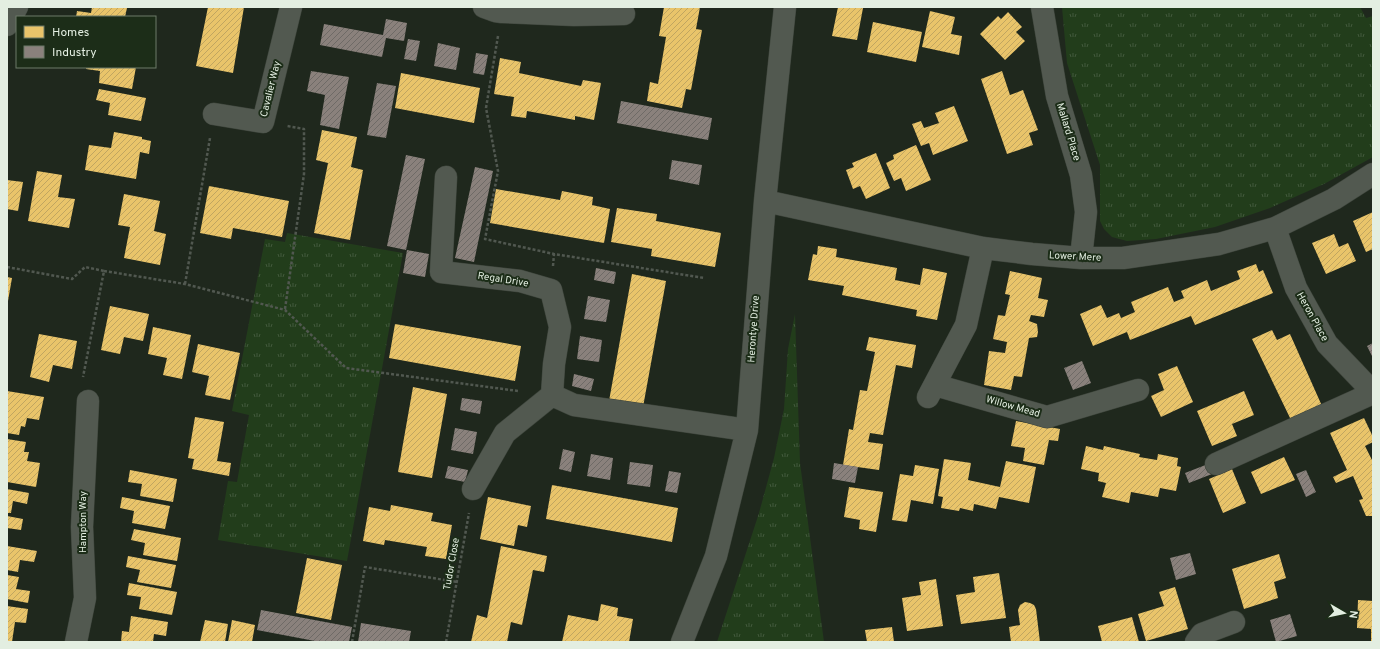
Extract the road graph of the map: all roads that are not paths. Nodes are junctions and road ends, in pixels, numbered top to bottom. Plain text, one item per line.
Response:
1 (17, 7) edge
2 (291, 7) edge
3 (786, 7) edge
4 (1042, 7) edge
5 (493, 9) edge
6 (624, 14) dead end
7 (7, 25) edge
8 (214, 114) road end
9 (1373, 174) edge
10 (446, 177) dead end
11 (765, 201) junction
12 (1275, 228) junction
13 (984, 248) junction
14 (1081, 258) junction
15 (1138, 390) dead end
16 (1373, 392) edge
17 (552, 395) junction
18 (88, 401) road end
19 (747, 430) junction
20 (1216, 464) dead end
21 (473, 489) road end
22 (1234, 622) dead end
23 (76, 642) edge
24 (682, 642) edge
25 (1196, 642) edge

1 - 7 street
2 - 8 street, Cavalier Way
3 - 11 street, Herontye Drive
4 - 14 street, Mallard Place
5 - 6 street
9 - 12 street, Lower Mere
10 - 17 street, Regal Drive
11 - 13 street, Lower Mere
11 - 19 street, Herontye Drive
12 - 14 street, Lower Mere
12 - 16 street, Heron Place
13 - 14 street, Lower Mere
13 - 15 street, Willow Mead
16 - 20 street
17 - 19 street
17 - 21 street
18 - 23 street, Hampton Way
19 - 24 street, Herontye Drive
22 - 25 street

